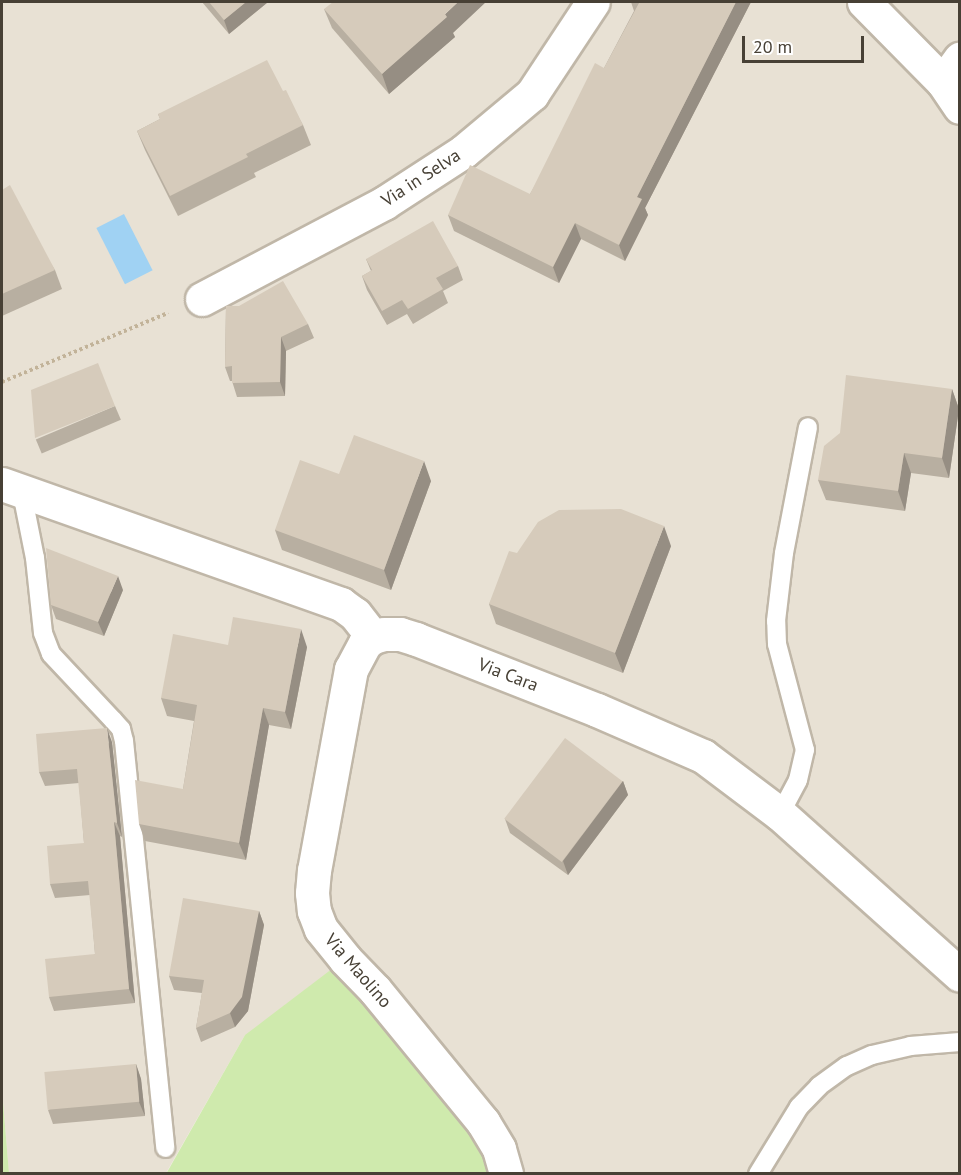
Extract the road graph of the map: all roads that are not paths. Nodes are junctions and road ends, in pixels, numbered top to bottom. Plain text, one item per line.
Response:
1 (593, 2) edge
2 (864, 2) edge
3 (954, 83) edge
4 (202, 299) road end
5 (808, 427) dead end
6 (12, 489) edge
7 (374, 637) junction
8 (780, 814) junction
9 (960, 975) edge
10 (960, 1042) edge
11 (165, 1148) dead end
12 (506, 1173) edge
13 (758, 1173) edge

1 - 4 street, Via in Selva
2 - 3 street
5 - 8 lane
6 - 7 street
6 - 11 lane
7 - 8 street, Via Cara
7 - 12 street, Via Maolino
8 - 9 street, Via Cara
10 - 13 lane

